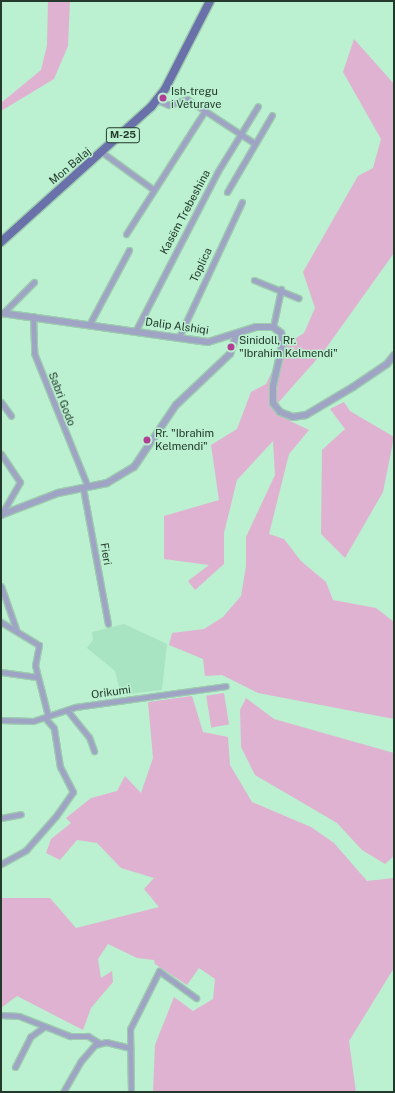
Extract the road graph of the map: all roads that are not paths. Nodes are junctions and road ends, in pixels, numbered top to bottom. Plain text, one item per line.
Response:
1 (210, 1) edge
2 (157, 100) junction
3 (258, 106) dead end
4 (204, 112) junction
5 (272, 115) dead end
6 (241, 135) junction
7 (254, 143) junction
8 (103, 153) junction
9 (154, 190) junction
10 (227, 192) dead end
11 (242, 202) dead end
12 (126, 234) dead end
13 (1, 242) edge
14 (129, 250) dead end
15 (254, 280) dead end
16 (34, 282) dead end
17 (281, 290) junction
18 (298, 298) dead end
19 (2, 313) edge
20 (33, 316) junction
21 (89, 325) junction
22 (273, 327) junction
23 (136, 330) junction
24 (236, 335) junction
25 (180, 338) junction
26 (394, 355) edge
27 (1, 402) edge
28 (11, 416) dead end
29 (1, 454) edge
30 (86, 487) junction
31 (1, 515) edge
32 (1, 586) edge
33 (1, 622) edge
34 (108, 624) dead end
35 (16, 629) junction
36 (1, 672) edge
37 (37, 677) junction
38 (226, 686) dead end
39 (67, 710) junction
40 (47, 717) junction
41 (1, 720) edge
42 (94, 751) dead end
43 (20, 814) dead end
44 (1, 818) edge
45 (1, 864) edge
46 (196, 998) dead end
47 (1, 1015) edge
48 (44, 1027) junction
49 (99, 1043) junction
50 (130, 1048) junction
51 (15, 1067) dead end
52 (69, 1085) junction
53 (63, 1092) edge
54 (70, 1092) edge
55 (131, 1092) edge

1 - 2 main road, Mon Balaj / M-25
2 - 4 street
2 - 8 main road, Mon Balaj / M-25
3 - 6 street, Kasëm Trebeshina
4 - 6 street
4 - 9 street
5 - 7 street
6 - 7 street
6 - 23 street, Kasëm Trebeshina
7 - 10 street
8 - 9 street
8 - 13 main road, Mon Balaj / M-25
9 - 12 street
11 - 25 street, Toplica
14 - 21 street
15 - 17 street
16 - 19 street, Dalip Alshiqi
17 - 18 street
17 - 22 street
19 - 20 street, Dalip Alshiqi
20 - 21 street, Dalip Alshiqi
20 - 30 street, Sabri Godo
21 - 23 street, Dalip Alshiqi
22 - 24 street, Dalip Alshiqi
22 - 26 street
23 - 25 street, Dalip Alshiqi
24 - 25 street, Dalip Alshiqi
24 - 30 street
27 - 28 street
29 - 31 street
30 - 31 street
30 - 34 street, Fieri
32 - 35 street
33 - 35 street
35 - 37 street
36 - 37 street
37 - 40 street
38 - 39 street, Orikumi
39 - 40 street, Orikumi
39 - 42 street
40 - 41 street, Orikumi
40 - 45 street
43 - 44 street
46 - 50 street
47 - 48 street
48 - 49 street
48 - 51 street
49 - 50 street
49 - 52 street
50 - 55 street
52 - 53 street
52 - 54 street

